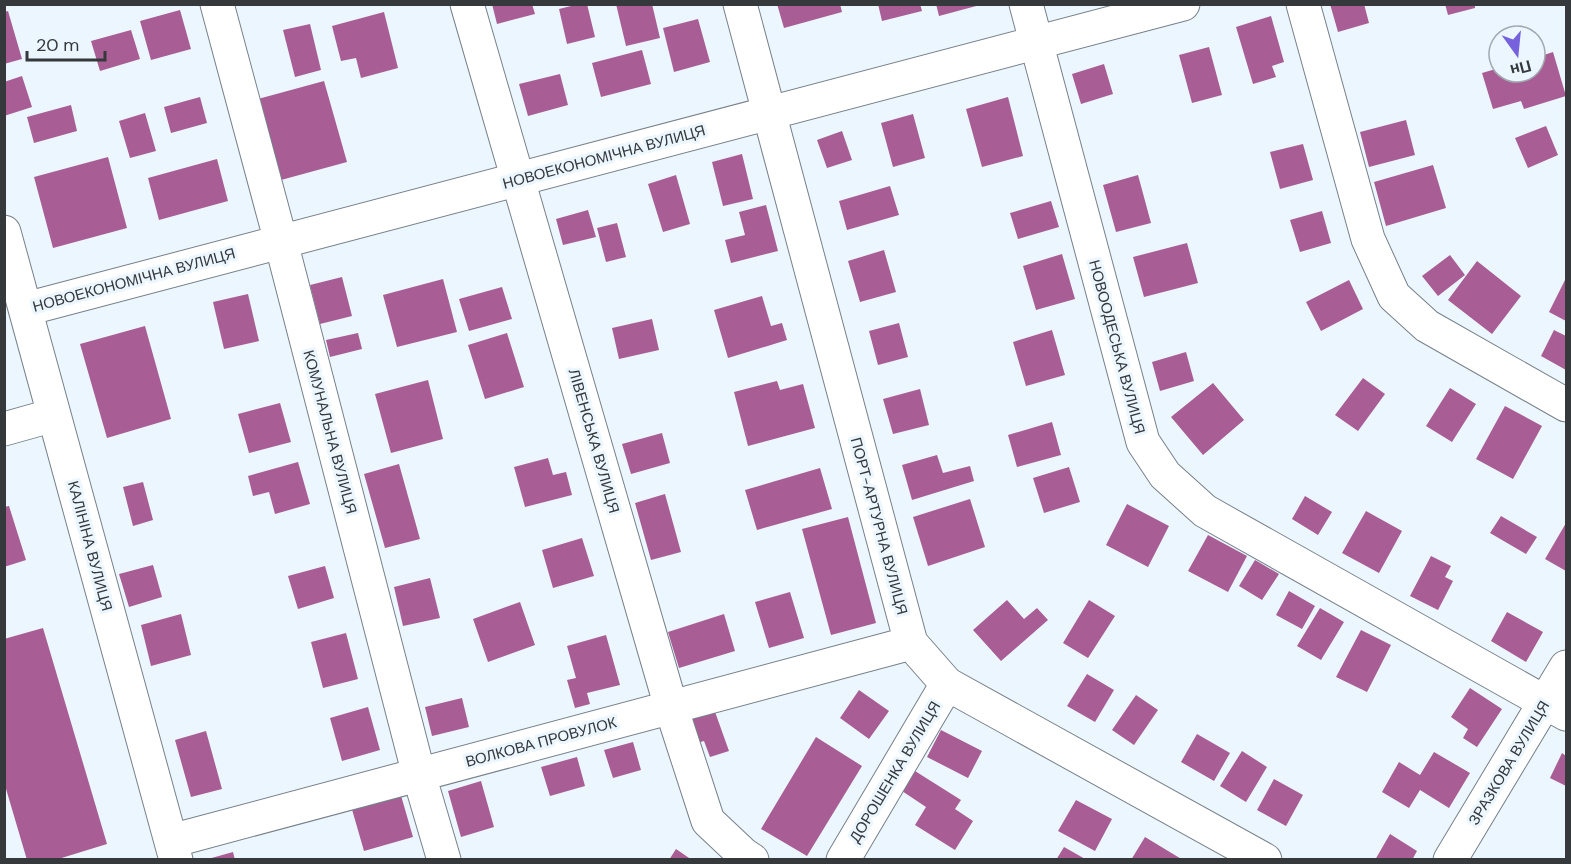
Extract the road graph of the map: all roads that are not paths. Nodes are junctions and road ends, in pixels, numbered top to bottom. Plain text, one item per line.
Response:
1 (217, 4) edge
2 (467, 4) edge
3 (740, 4) edge
4 (1026, 4) edge
5 (1183, 4) edge
6 (1303, 4) edge
7 (1036, 43) junction
8 (769, 113) junction
9 (519, 179) junction
10 (4, 232) edge
11 (281, 242) junction
12 (26, 309) junction
13 (1566, 405) edge
14 (54, 415) junction
15 (4, 429) edge
16 (911, 642) junction
17 (1566, 667) edge
18 (947, 684) junction
19 (671, 707) junction
20 (1556, 708) edge
21 (419, 775) junction
22 (173, 850) edge
23 (444, 860) edge
24 (752, 860) edge
25 (843, 860) edge
26 (1265, 860) edge
27 (1450, 860) edge

1 - 11 street, КОМУНАЛЬНА ВУЛИЦЯ
2 - 9 street, ЛІВЕНСЬКА ВУЛИЦЯ
3 - 8 street, ПОРТ-АРТУРНА ВУЛИЦЯ
4 - 7 street, НОВООДЕСЬКА ВУЛИЦЯ
5 - 7 street, НОВОЕКОНОМІЧНА ВУЛИЦЯ
6 - 13 street
7 - 8 street, НОВОЕКОНОМІЧНА ВУЛИЦЯ
7 - 20 street, НОВООДЕСЬКА ВУЛИЦЯ
8 - 9 street, НОВОЕКОНОМІЧНА ВУЛИЦЯ
8 - 16 street, ПОРТ-АРТУРНА ВУЛИЦЯ
9 - 11 street, НОВОЕКОНОМІЧНА ВУЛИЦЯ
9 - 19 street, ЛІВЕНСЬКА ВУЛИЦЯ
10 - 12 street, КАЛІНІНА ВУЛИЦЯ
11 - 12 street, НОВОЕКОНОМІЧНА ВУЛИЦЯ
11 - 21 street, КОМУНАЛЬНА ВУЛИЦЯ
12 - 14 street, КАЛІНІНА ВУЛИЦЯ
14 - 15 street
14 - 22 street, КАЛІНІНА ВУЛИЦЯ
16 - 18 street, ПОРТ-АРТУРНА ВУЛИЦЯ
16 - 19 street, ВОЛКОВА ПРОВУЛОК
17 - 20 street, ЗРАЗКОВА ВУЛИЦЯ
18 - 25 street, ДОРОШЕНКА ВУЛИЦЯ
18 - 26 street, ПОРТ-АРТУРНА ВУЛИЦЯ
19 - 21 street, ВОЛКОВА ПРОВУЛОК
19 - 24 street, ЛІВЕНСЬКА ВУЛИЦЯ
20 - 27 street, ЗРАЗКОВА ВУЛИЦЯ
21 - 22 street, ВОЛКОВА ПРОВУЛОК
21 - 23 street, КОМУНАЛЬНА ВУЛИЦЯ

